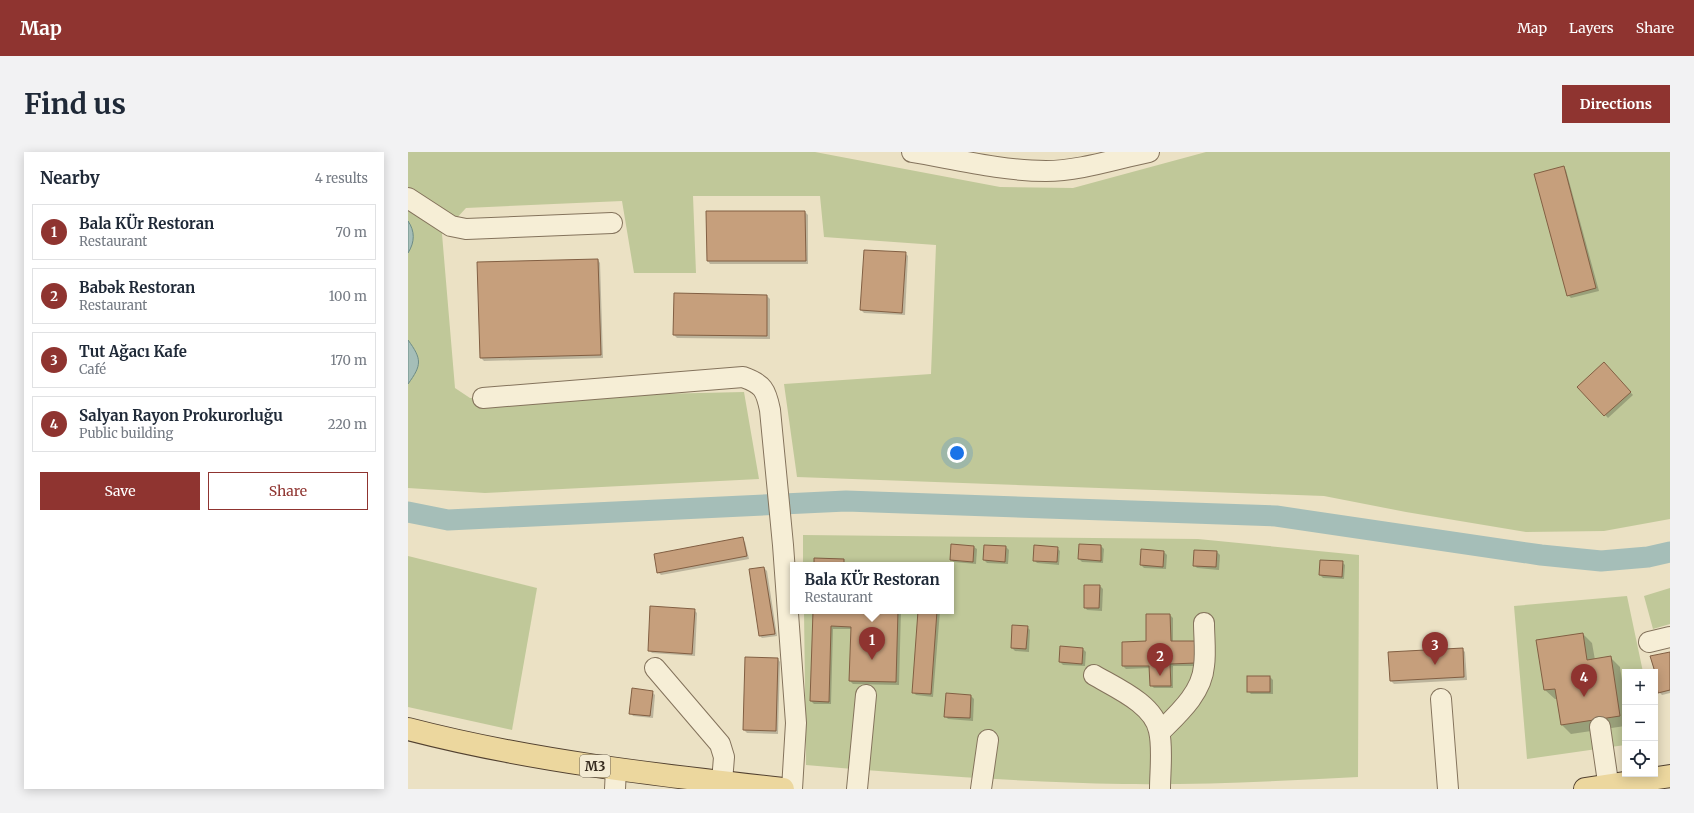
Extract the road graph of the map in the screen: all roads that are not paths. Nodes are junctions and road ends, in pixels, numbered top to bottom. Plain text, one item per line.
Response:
1 (912, 152) edge
2 (1148, 152) edge
3 (408, 198) edge
4 (612, 223) dead end
5 (483, 398) dead end
6 (1204, 623) dead end
7 (1670, 637) edge
8 (1649, 642) dead end
9 (655, 668) dead end
10 (1094, 674) dead end
11 (866, 695) dead end
12 (1441, 699) dead end
13 (1600, 727) dead end
14 (408, 729) edge
15 (1160, 732) junction
16 (988, 740) dead end
17 (1670, 776) edge
18 (616, 779) edge
19 (722, 782) junction
20 (1608, 788) edge
21 (783, 789) edge
22 (792, 789) edge
23 (856, 789) edge
24 (981, 789) edge
25 (1160, 789) edge
26 (1448, 789) edge
27 (1585, 789) edge

1 - 2 lane
3 - 4 lane
5 - 22 lane
6 - 15 lane
7 - 8 lane
9 - 19 lane
10 - 15 lane
11 - 23 lane
12 - 26 lane
13 - 20 lane
14 - 18 main road, M3
15 - 25 lane
16 - 24 lane
17 - 20 main road
18 - 19 main road, M3
19 - 21 main road, M3
20 - 27 main road

